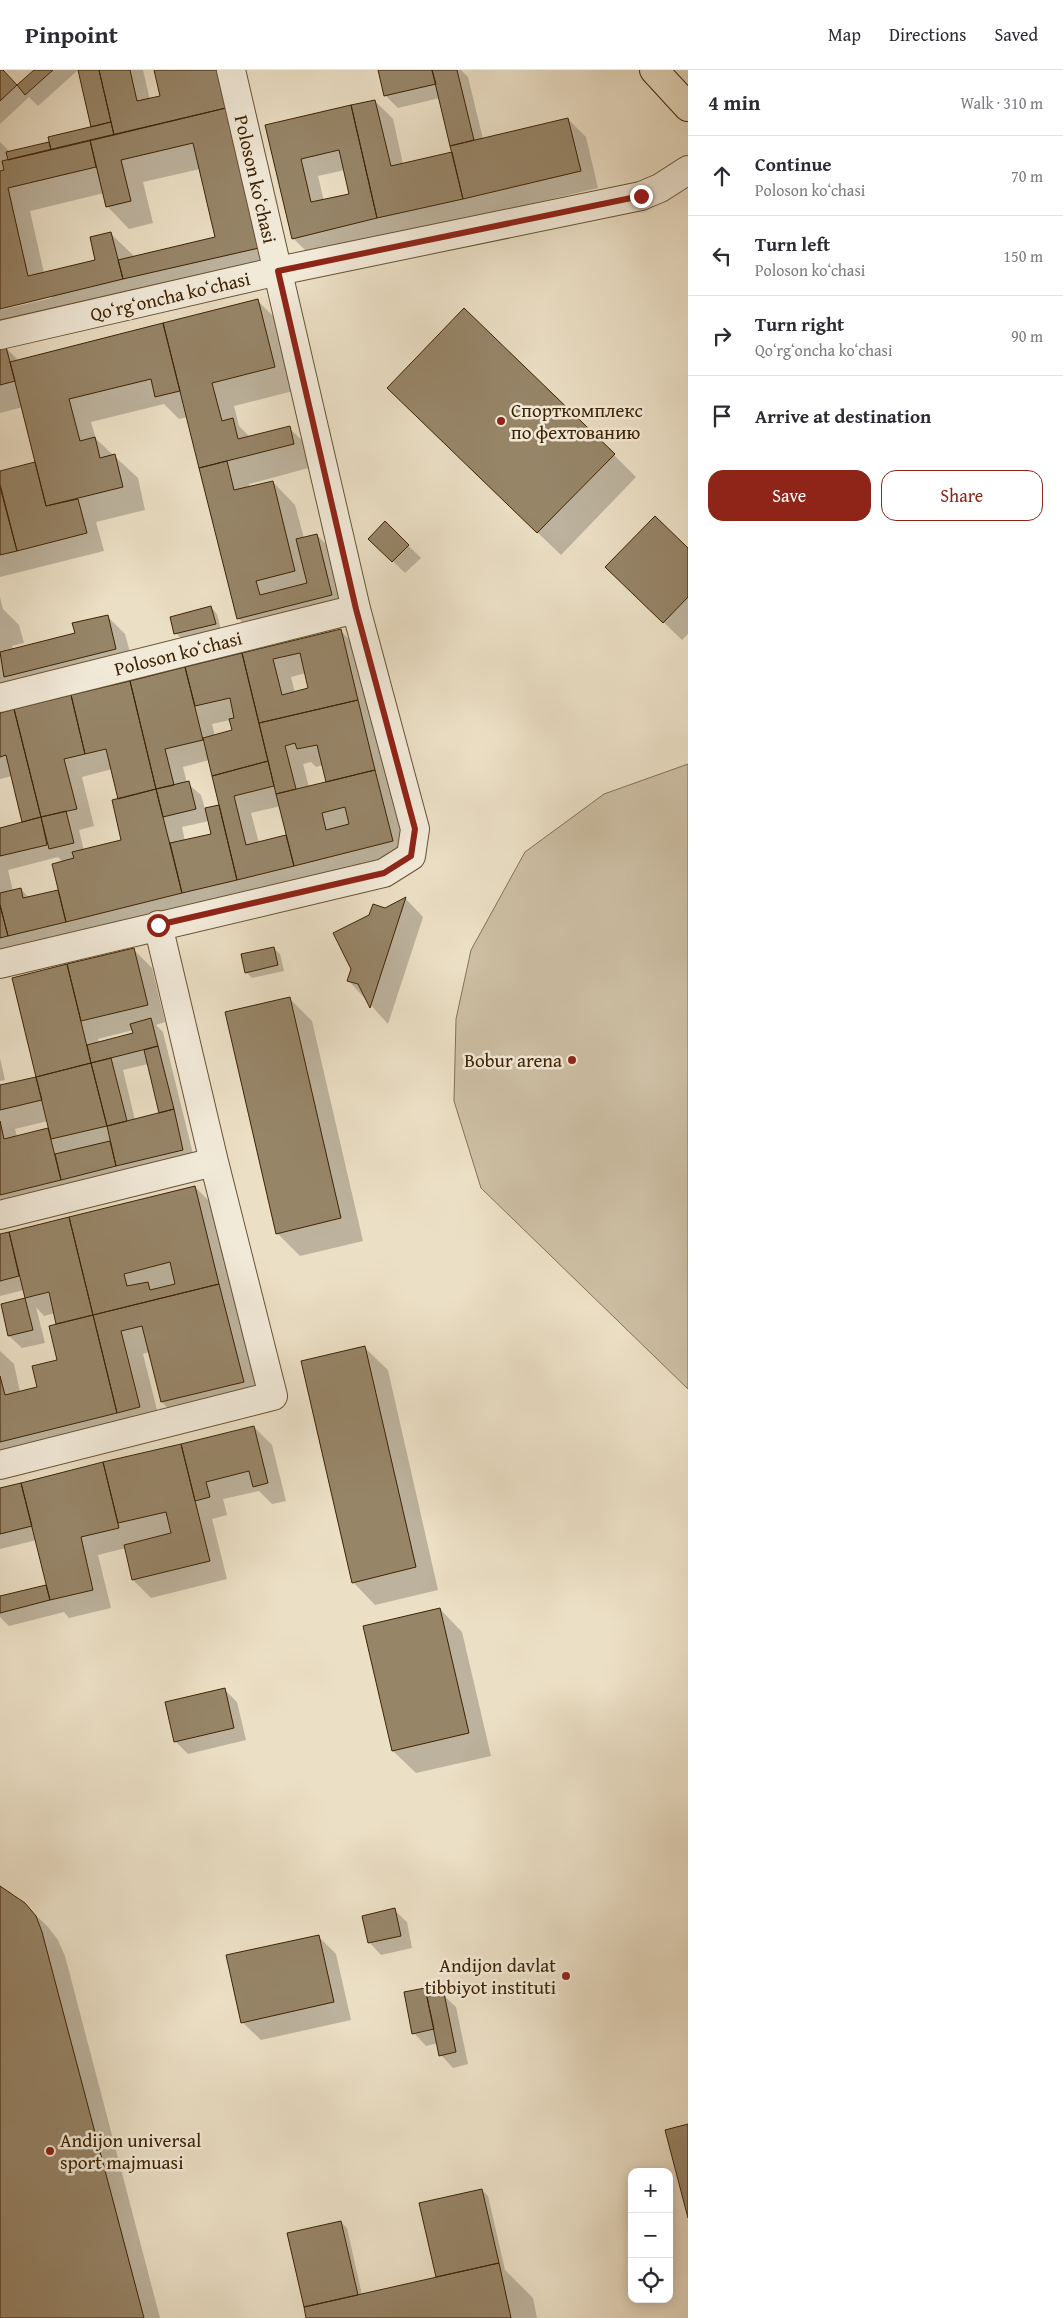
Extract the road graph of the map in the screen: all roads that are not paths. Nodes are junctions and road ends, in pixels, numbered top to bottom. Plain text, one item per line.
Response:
1 (231, 70) edge
2 (654, 70) edge
3 (688, 107) edge
4 (688, 170) edge
5 (278, 271) junction
6 (0, 335) edge
7 (356, 609) junction
8 (0, 698) edge
9 (158, 925) junction
10 (0, 964) edge
11 (214, 1162) junction
12 (0, 1215) edge
13 (0, 1465) edge

1 - 5 street, Poloson koʻchasi
2 - 3 main road
4 - 5 street, Qoʻrgʻoncha koʻchasi
5 - 6 street, Qoʻrgʻoncha koʻchasi
5 - 7 street, Poloson koʻchasi
7 - 8 street, Poloson koʻchasi
7 - 9 street, Poloson koʻchasi
9 - 10 street, Poloson koʻchasi
9 - 11 street
11 - 12 street
11 - 13 street

